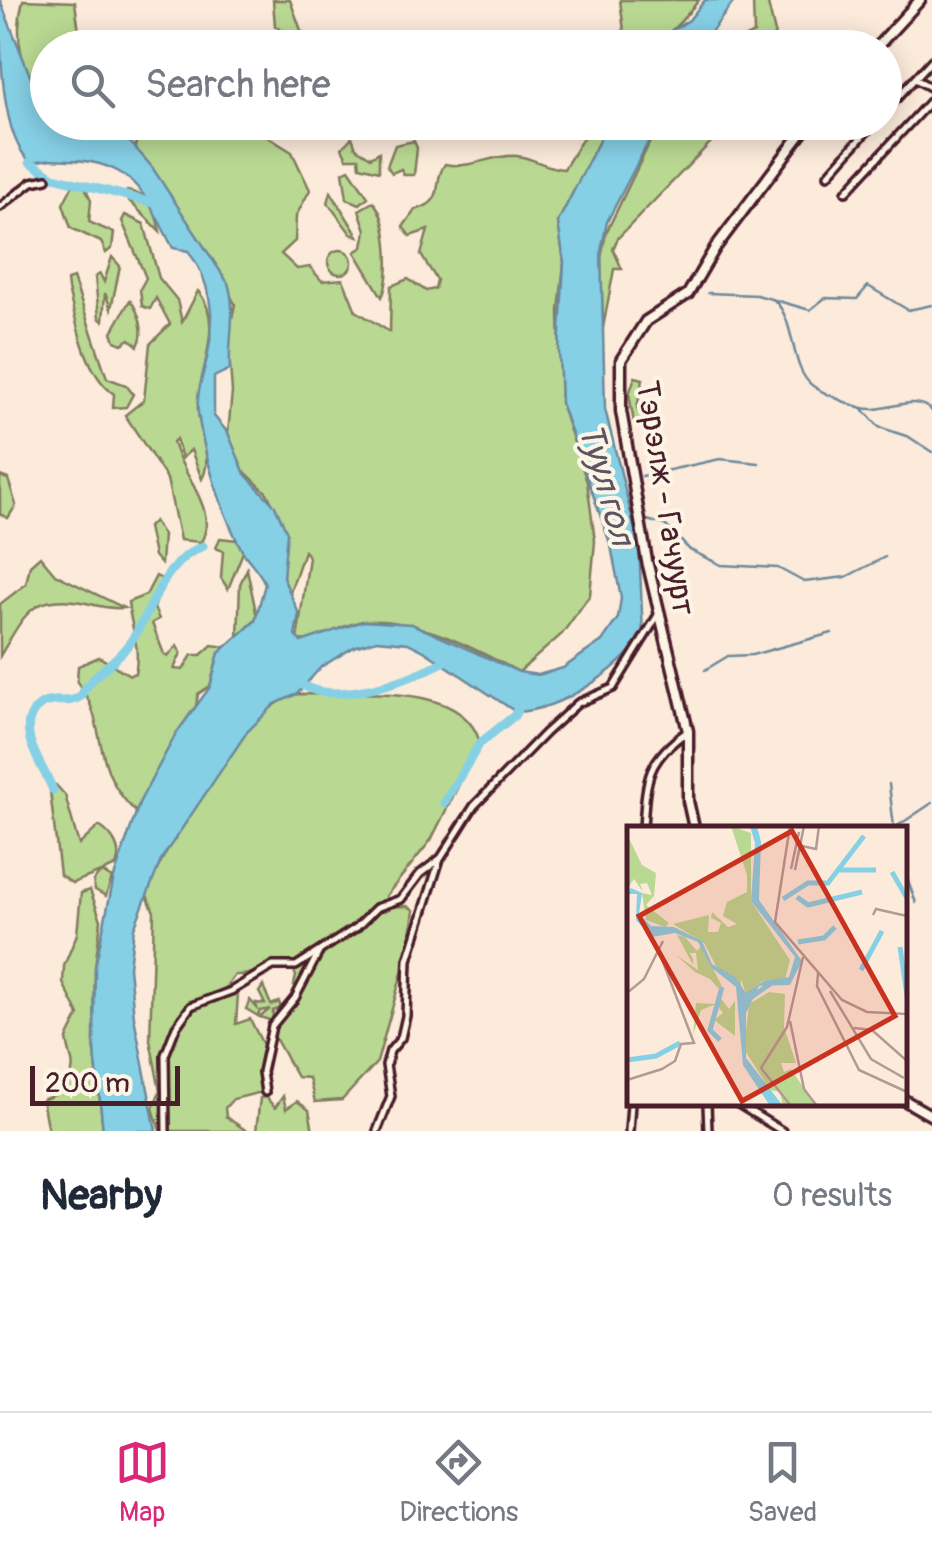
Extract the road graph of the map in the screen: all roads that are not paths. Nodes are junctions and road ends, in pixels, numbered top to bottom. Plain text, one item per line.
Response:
1 (920, 0) edge
2 (892, 30) edge
3 (932, 60) edge
4 (915, 79) junction
5 (932, 88) edge
6 (902, 93) edge
7 (932, 99) edge
8 (902, 131) edge
9 (796, 140) edge
10 (859, 140) edge
11 (894, 140) edge
12 (828, 174) dead end
13 (46, 179) dead end
14 (846, 192) dead end
15 (1, 206) edge
16 (0, 219) edge
17 (658, 615) junction
18 (688, 731) junction
19 (643, 826) edge
20 (694, 826) edge
21 (440, 858) junction
22 (320, 949) junction
23 (265, 1092) dead end
24 (907, 1102) edge
25 (631, 1106) edge
26 (707, 1106) edge
27 (741, 1106) edge
28 (932, 1116) edge
29 (166, 1131) edge
30 (376, 1131) edge
31 (628, 1131) edge
32 (708, 1131) edge
33 (782, 1131) edge

1 - 2 main road
3 - 4 street
4 - 5 street
4 - 6 street
7 - 8 street
9 - 17 main road, Тэрэлж - Гачуурт
10 - 12 street
11 - 14 street
13 - 15 street
15 - 16 street
17 - 18 main road, Тэрэлж - Гачуурт
17 - 21 street
18 - 19 street
18 - 20 main road, Тэрэлж - Гачуурт
21 - 22 street
21 - 30 street
22 - 23 street
22 - 29 street
24 - 28 main road
25 - 31 street
26 - 32 street
27 - 33 street

